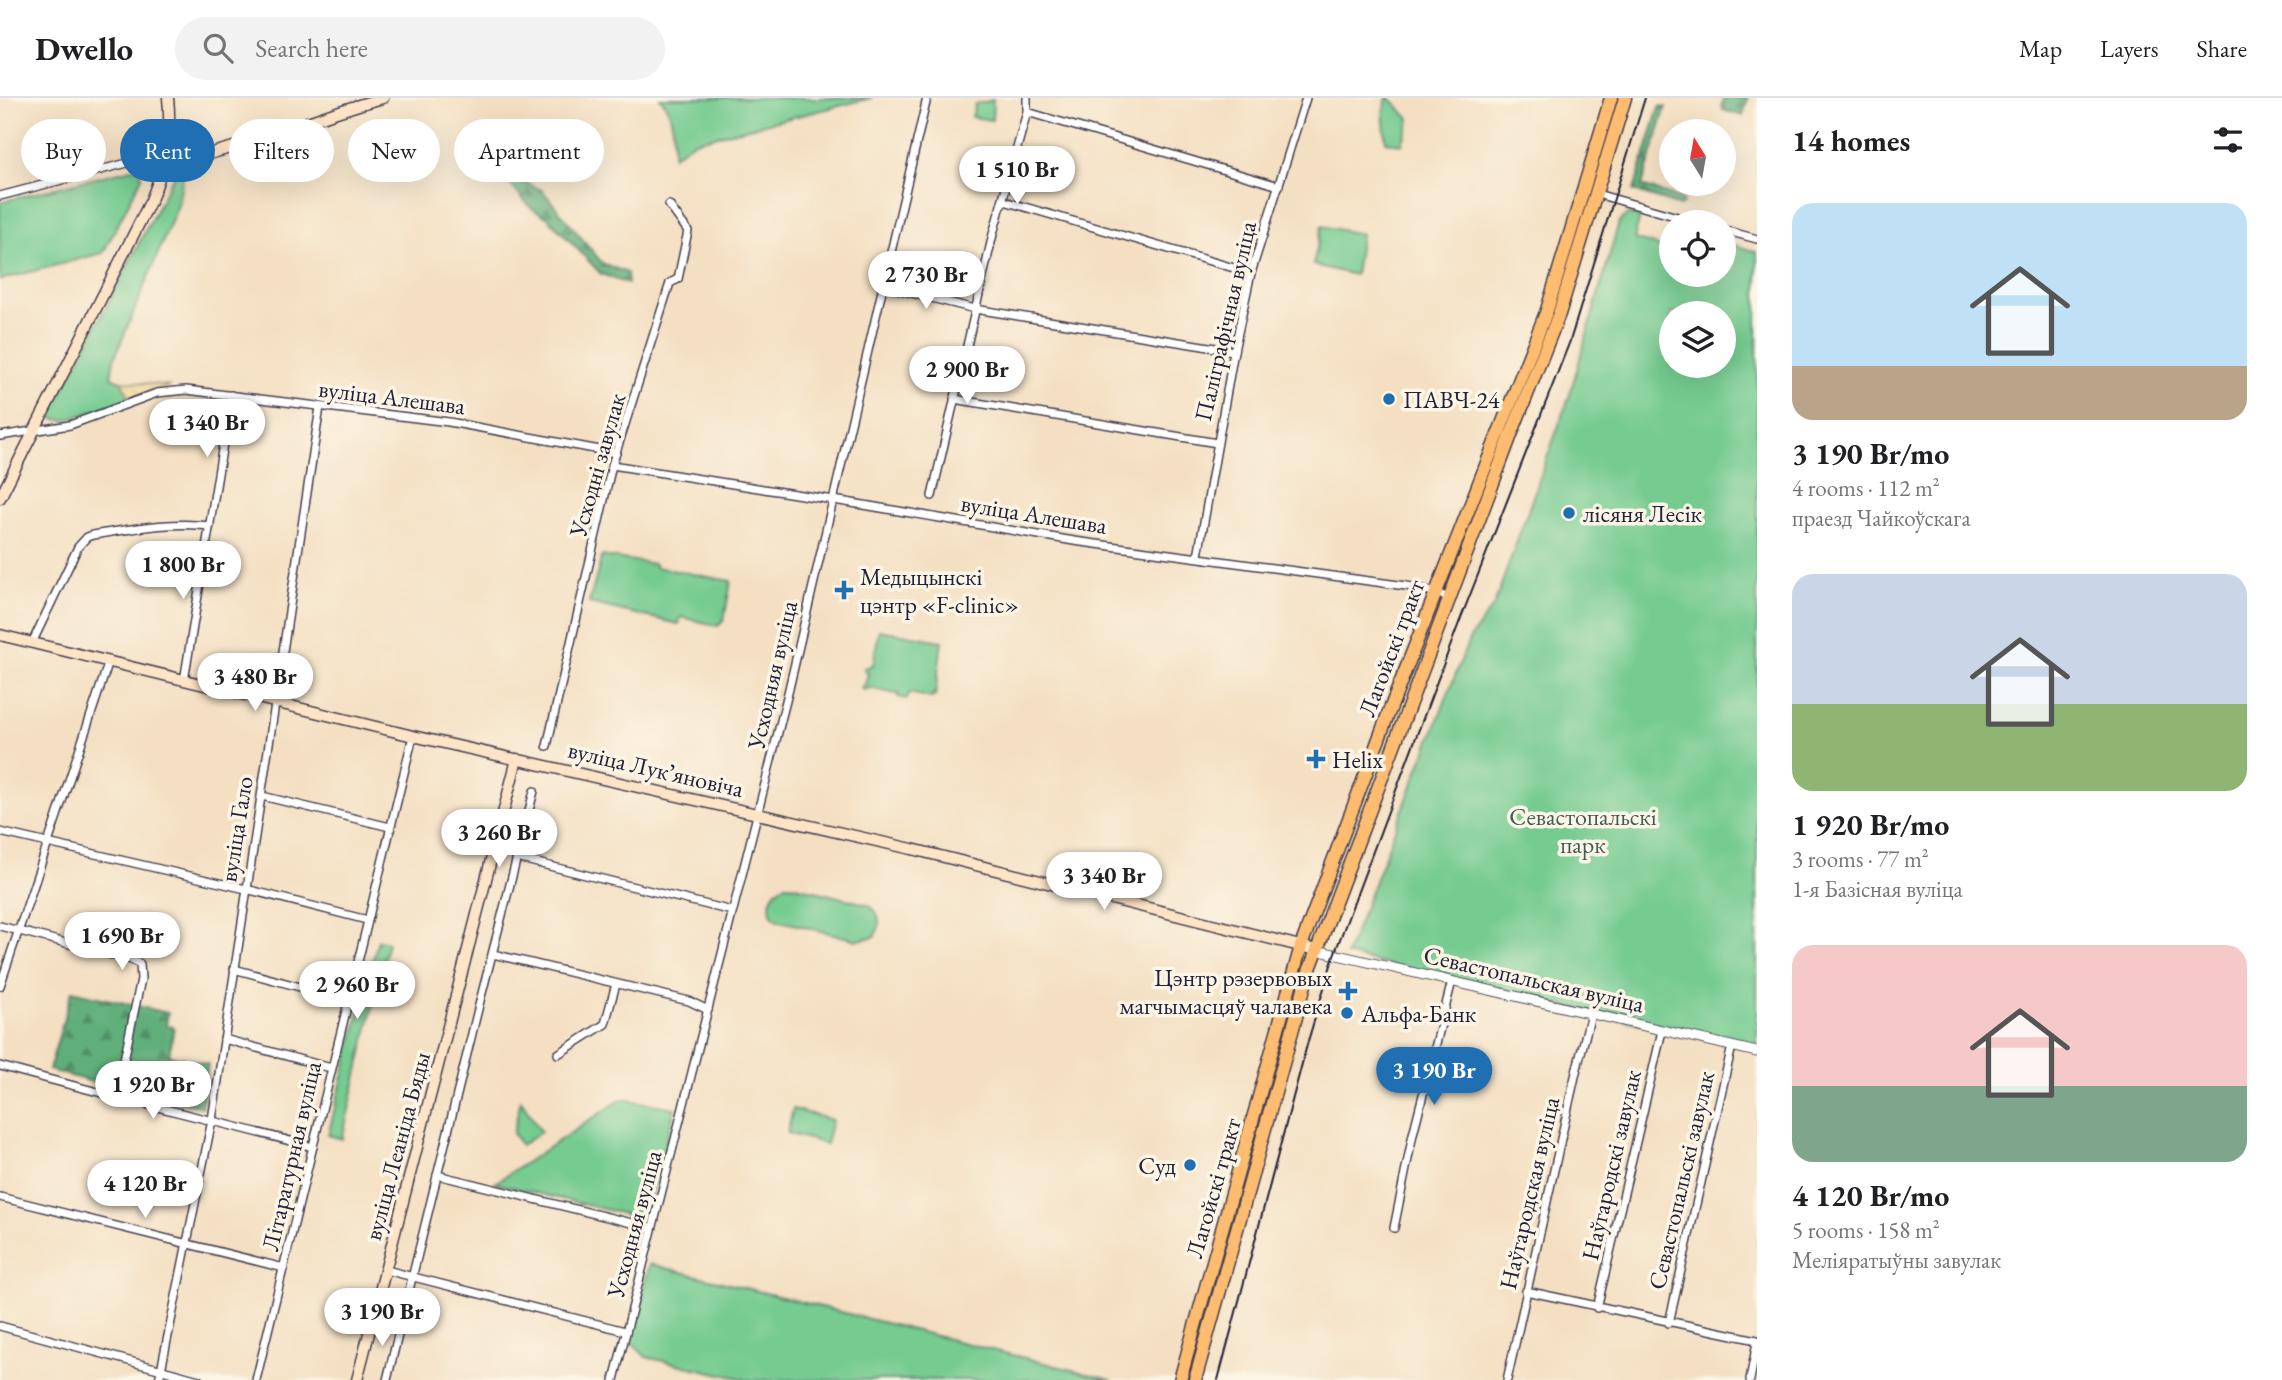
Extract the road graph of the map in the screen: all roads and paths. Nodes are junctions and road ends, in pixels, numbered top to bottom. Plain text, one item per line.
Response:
1 (168, 98) edge
2 (383, 98) edge
3 (927, 98) edge
4 (1027, 98) edge
5 (1306, 98) edge
6 (1611, 98) edge
7 (1625, 98) edge
8 (1027, 111) junction
9 (170, 119) edge
10 (218, 151) joint
11 (215, 152) edge
12 (120, 165) edge
13 (157, 182) edge
14 (1279, 186) junction
15 (1590, 192) junction
16 (0, 196) edge
17 (1004, 201) junction
18 (669, 205) dead end
19 (1659, 212) edge
20 (1736, 233) edge
21 (1757, 239) edge
22 (1251, 273) junction
23 (884, 286) junction
24 (975, 309) junction
25 (1234, 351) junction
26 (231, 395) junction
27 (954, 399) junction
28 (320, 407) junction
29 (34, 432) junction
30 (0, 436) edge
31 (1217, 443) junction
32 (616, 453) junction
33 (612, 465) junction
34 (932, 496) dead end
35 (0, 498) edge
36 (833, 500) junction
37 (210, 526) junction
38 (1198, 556) junction
39 (1436, 593) junction
40 (1450, 598) junction
41 (0, 635) edge
42 (32, 643) junction
43 (109, 661) junction
44 (184, 681) junction
45 (275, 701) junction
46 (414, 736) junction
47 (547, 746) dead end
48 (517, 759) junction
49 (534, 791) dead end
50 (261, 796) junction
51 (759, 814) junction
52 (390, 827) junction
53 (0, 832) edge
54 (47, 844) junction
55 (517, 858) junction
56 (246, 889) junction
57 (732, 911) junction
58 (367, 920) junction
59 (0, 926) edge
60 (19, 930) junction
61 (1301, 946) junction
62 (1316, 950) junction
63 (493, 954) junction
64 (234, 969) junction
65 (1452, 981) junction
66 (616, 984) junction
67 (0, 986) edge
68 (348, 1000) junction
69 (708, 1010) junction
70 (1591, 1014) junction
71 (1662, 1031) junction
72 (224, 1039) junction
73 (1732, 1046) junction
74 (1757, 1052) edge
75 (558, 1054) dead end
76 (0, 1066) edge
77 (331, 1068) junction
78 (116, 1098) junction
79 (212, 1120) junction
80 (313, 1147) junction
81 (437, 1175) junction
82 (0, 1197) edge
83 (652, 1228) junction
84 (1394, 1228) dead end
85 (187, 1244) junction
86 (284, 1268) junction
87 (386, 1270) junction
88 (414, 1277) junction
89 (1526, 1291) junction
90 (1597, 1308) junction
91 (1669, 1323) junction
92 (0, 1326) edge
93 (625, 1331) junction
94 (1757, 1341) edge
95 (162, 1370) junction
96 (159, 1380) edge
97 (199, 1380) edge
98 (256, 1380) edge
99 (357, 1380) edge
100 (387, 1380) edge
101 (614, 1380) edge
102 (1180, 1380) edge
103 (1195, 1380) edge
104 (1507, 1380) edge
105 (1750, 1380) edge

1 - 9 main road
2 - 10 main road
3 - 23 street, Усходняя вуліца
4 - 8 street
5 - 14 street, Паліграфічная вуліца
6 - 15 main road, Лагойскі тракт
7 - 15 main road, Лагойскі тракт
8 - 14 street
8 - 17 street
10 - 11 main road
12 - 16 street
13 - 29 main road
14 - 22 street, Паліграфічная вуліца
15 - 19 street
15 - 39 main road, Лагойскі тракт
15 - 40 main road, Лагойскі тракт
17 - 22 street
17 - 24 street
18 - 32 street, Усходні завулак
20 - 21 street
22 - 25 street, Паліграфічная вуліца
23 - 24 street
23 - 36 street, Усходняя вуліца
24 - 25 street
24 - 27 street
25 - 31 street, Паліграфічная вуліца
26 - 28 street, вуліца Алешава
26 - 29 street, вуліца Алешава
26 - 37 street
27 - 31 street
27 - 34 street
28 - 32 street, вуліца Алешава
28 - 45 street, вуліца Гало
29 - 30 street, вуліца Алешава
29 - 35 main road
31 - 38 street, Паліграфічная вуліца
32 - 33 street, Усходні завулак
33 - 36 street, вуліца Алешава
33 - 47 street, Усходні завулак
36 - 38 street, вуліца Алешава
36 - 51 street, Усходняя вуліца
37 - 42 street
37 - 44 street
38 - 39 street, вуліца Алешава
39 - 40 street, вуліца Алешава
39 - 61 main road, Лагойскі тракт
40 - 62 main road, Лагойскі тракт
41 - 42 main road, вуліца Лукʼяновіча
42 - 43 main road, вуліца Лукʼяновіча
43 - 44 main road, вуліца Лукʼяновіча
43 - 54 street
44 - 45 main road, вуліца Лукʼяновіча
45 - 46 main road, вуліца Лукʼяновіча
45 - 50 street, вуліца Гало
46 - 48 main road, вуліца Лукʼяновіча
46 - 52 street, Літаратурная вуліца
48 - 51 main road, вуліца Лукʼяновіча
48 - 87 main road, вуліца Леаніда Бяды
49 - 55 street
50 - 52 street
50 - 56 street, вуліца Гало
51 - 57 street, Усходняя вуліца
51 - 61 main road, вуліца Лукʼяновіча
52 - 58 street, Літаратурная вуліца
53 - 54 street
54 - 56 street
54 - 60 street
55 - 57 street
55 - 63 street
56 - 58 street
56 - 64 street, вуліца Гало
57 - 69 street, Усходняя вуліца
58 - 68 street, Літаратурная вуліца
59 - 60 street
60 - 67 street
60 - 78 street
61 - 62 main road, Севастопальская вуліца
61 - 102 main road, Лагойскі тракт
62 - 65 street, Севастопальская вуліца
62 - 103 main road, Лагойскі тракт
63 - 66 street
63 - 81 street
64 - 68 street
64 - 72 street, вуліца Гало
65 - 70 street, Севастопальская вуліца
65 - 84 street
66 - 69 street
66 - 75 street
68 - 77 street, Літаратурная вуліца
69 - 83 street, Усходняя вуліца
70 - 71 street, Севастопальская вуліца
70 - 89 street, Наўгародская вуліца
71 - 73 street, Севастопальская вуліца
71 - 90 street, Наўгародскі завулак
72 - 77 street
72 - 79 street, вуліца Гало
73 - 74 street, Севастопальская вуліца
73 - 91 street, Севастопальскі завулак
76 - 78 street
77 - 80 street, Літаратурная вуліца
78 - 79 street
79 - 80 street
79 - 85 street, вуліца Гало
80 - 86 street, Літаратурная вуліца
81 - 83 street
81 - 88 street
82 - 85 street
83 - 93 street, Усходняя вуліца
85 - 86 street
85 - 95 street, вуліца Гало
86 - 98 street, Літаратурная вуліца
87 - 88 street
87 - 99 main road, вуліца Леаніда Бяды
88 - 93 street
88 - 100 street
89 - 90 street
89 - 104 street, Наўгародская вуліца
90 - 91 street
91 - 94 street
92 - 95 street
93 - 101 street, Усходняя вуліца
94 - 105 street
95 - 96 street, вуліца Гало
95 - 97 street

